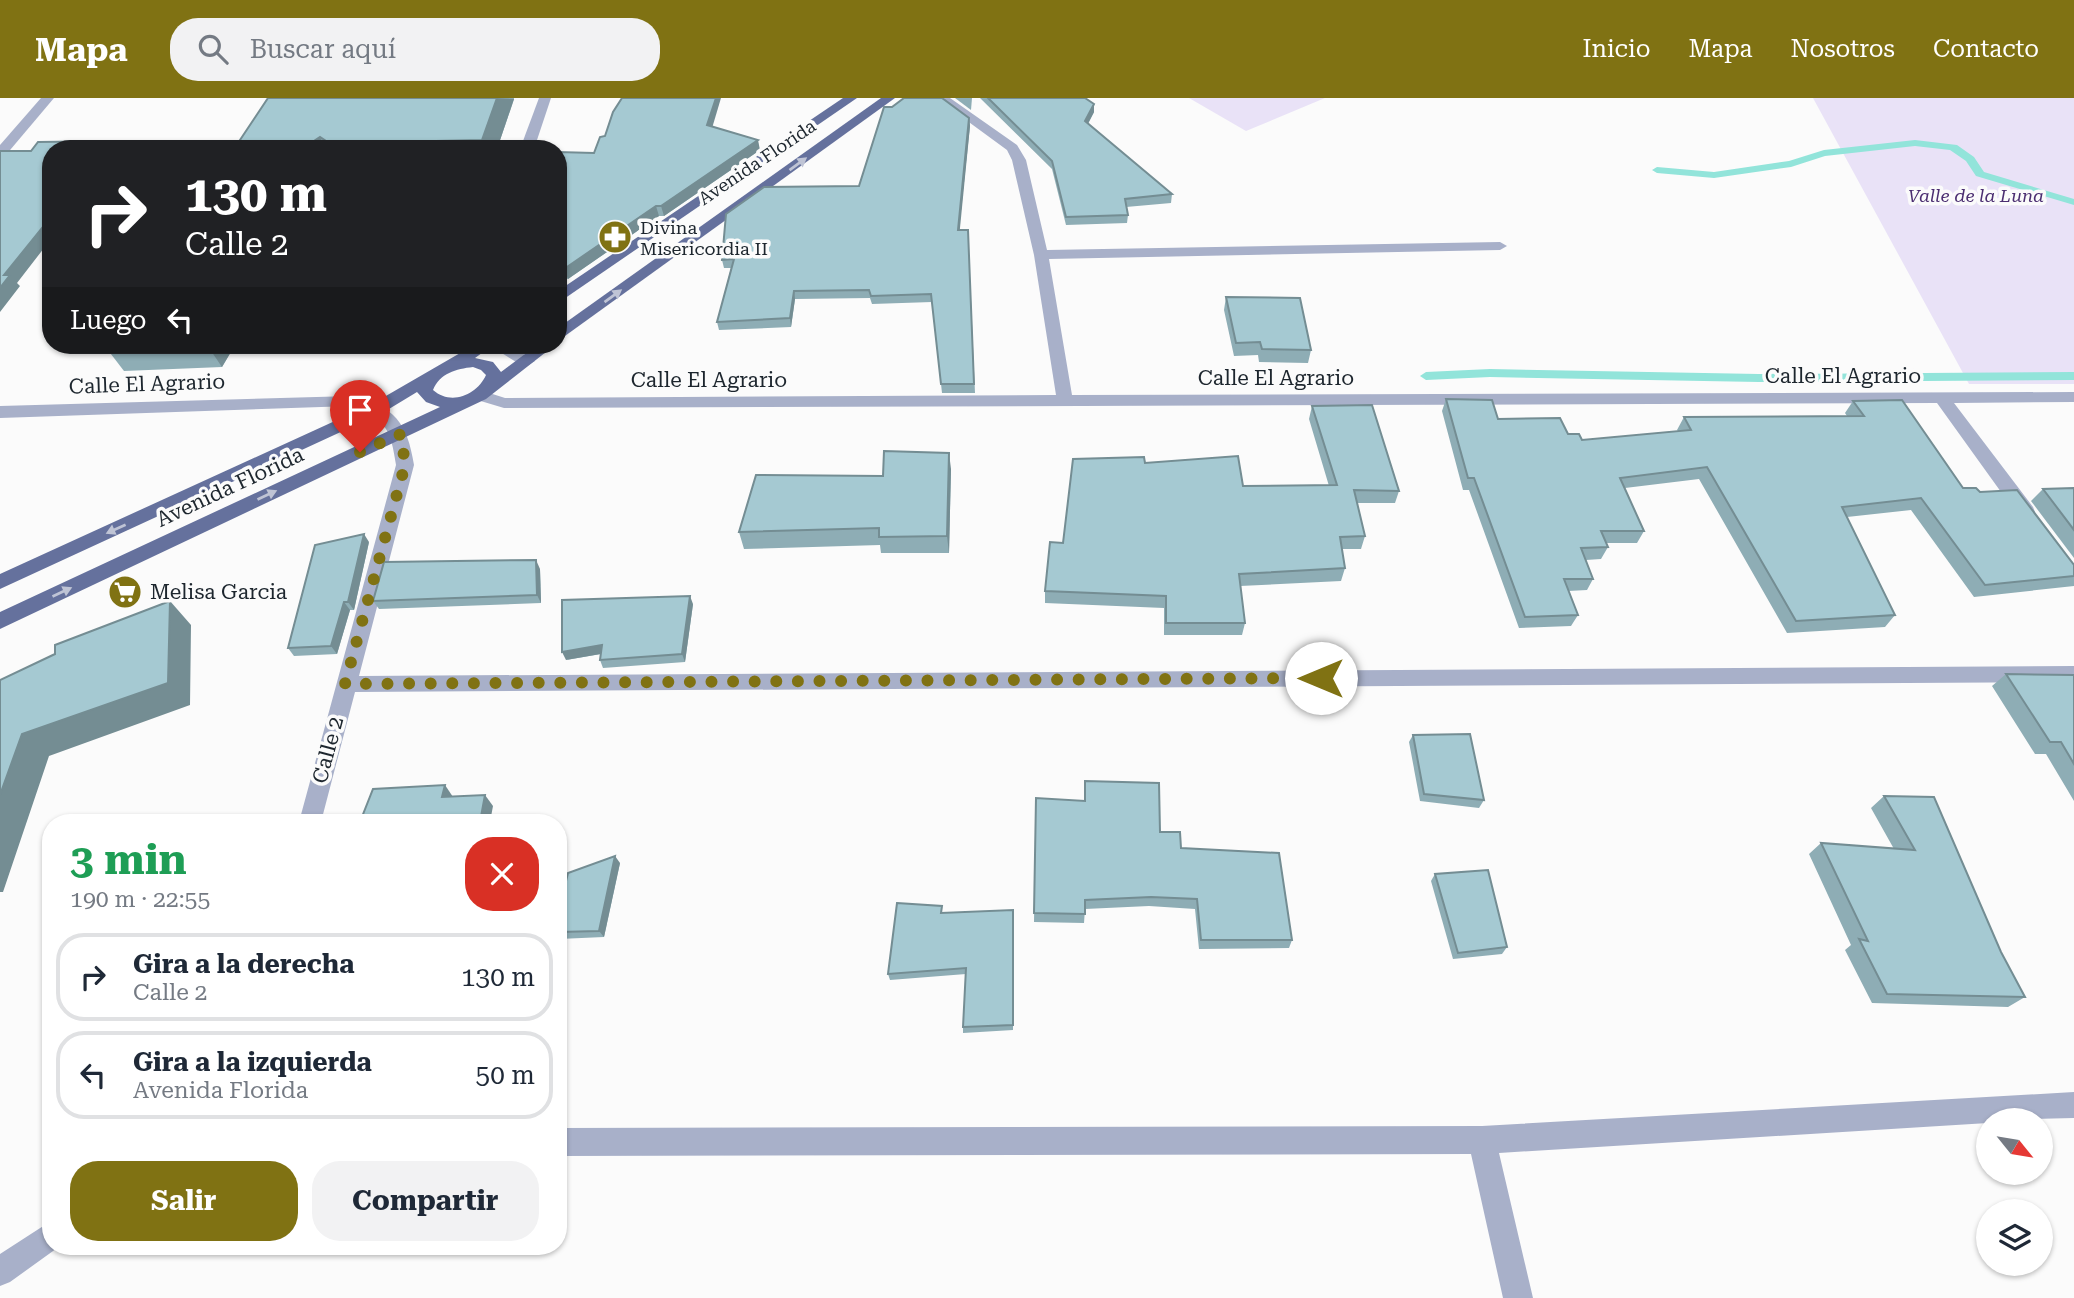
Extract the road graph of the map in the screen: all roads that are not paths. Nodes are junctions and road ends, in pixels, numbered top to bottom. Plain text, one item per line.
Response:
1 (48, 98) edge
2 (545, 98) edge
3 (851, 98) edge
4 (890, 98) edge
5 (942, 98) edge
6 (530, 140) edge
7 (0, 153) edge
8 (1500, 246) dead end
9 (1041, 255) junction
10 (567, 292) edge
11 (567, 330) edge
12 (468, 354) edge
13 (515, 354) edge
14 (535, 354) edge
15 (527, 360) junction
16 (439, 370) junction
17 (480, 395) junction
18 (2074, 397) edge
19 (1942, 398) junction
20 (1065, 402) junction
21 (378, 408) junction
22 (0, 412) edge
23 (401, 434) junction
24 (2041, 531) edge
25 (0, 582) edge
26 (0, 621) edge
27 (2074, 674) edge
28 (345, 684) junction
29 (312, 814) edge
30 (2074, 1105) edge
31 (1482, 1140) junction
32 (567, 1142) edge
33 (42, 1242) edge
34 (0, 1272) edge
35 (1518, 1298) edge

1 - 7 street
2 - 6 street
3 - 10 main road, Avenida Florida
11 -> 4 main road, Avenida Florida
5 - 9 street
8 - 9 street
9 - 20 street
12 - 16 main road, Avenida Florida
13 - 15 street
14 - 15 main road, Avenida Florida
15 - 17 main road, Avenida Florida
16 - 17 main road
16 - 17 main road
16 - 21 main road, Avenida Florida
17 - 20 street, Calle El Agrario
17 - 23 main road, Avenida Florida
18 - 19 street, Calle El Agrario
19 - 20 street, Calle El Agrario
19 - 24 street
21 - 22 street, Calle El Agrario
21 - 23 street
21 -> 25 main road, Avenida Florida
26 -> 23 main road, Avenida Florida
23 - 28 street, Calle 2
27 - 28 street
28 - 29 street, Calle 2
30 - 31 street
31 - 32 street
31 - 35 street
33 - 34 street

